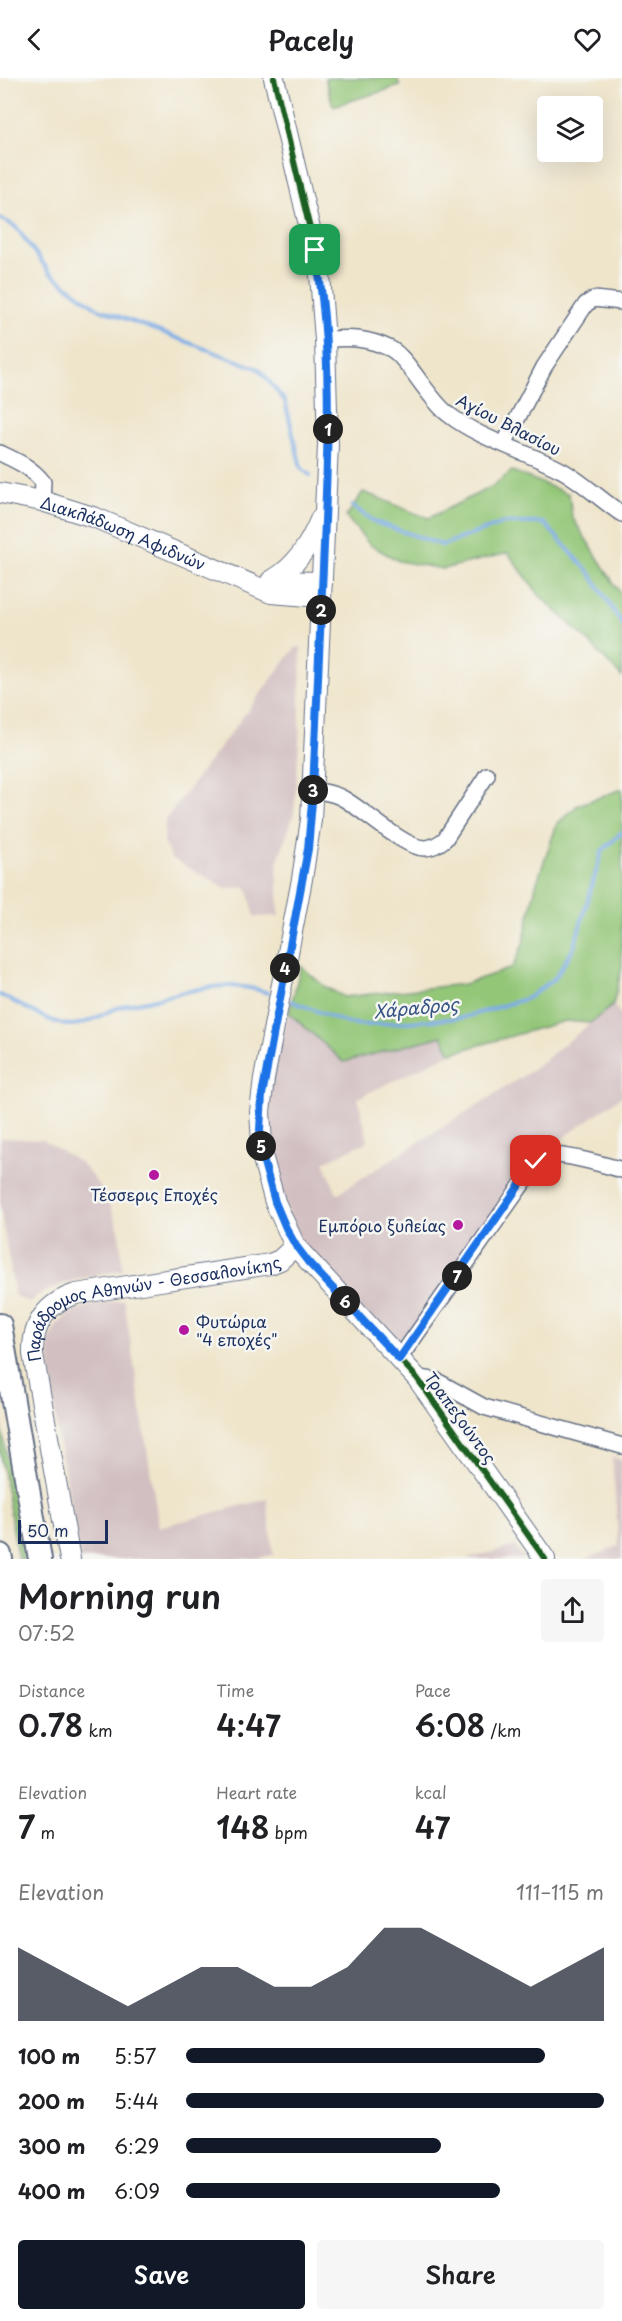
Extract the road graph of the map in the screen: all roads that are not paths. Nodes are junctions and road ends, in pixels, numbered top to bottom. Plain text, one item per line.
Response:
1 (274, 78) edge
2 (622, 302) edge
3 (325, 340) junction
4 (504, 444) junction
5 (0, 453) edge
6 (0, 493) edge
7 (42, 501) junction
8 (325, 507) junction
9 (622, 514) edge
10 (273, 580) junction
11 (246, 583) junction
12 (322, 589) junction
13 (487, 775) dead end
14 (313, 790) junction
15 (622, 1170) edge
16 (296, 1246) junction
17 (0, 1325) edge
18 (399, 1359) junction
19 (417, 1378) junction
20 (622, 1446) edge
21 (40, 1559) edge
22 (70, 1559) edge
23 (545, 1559) edge

1 - 3 main road, Τραπεζούντος
2 - 4 street
3 - 4 street, Αγίου Βλασίου
3 - 8 main road, Τραπεζούντος
4 - 9 street, Αγίου Βλασίου
5 - 7 street
6 - 7 main road, Διακλάδωση Αφιδνών
7 - 11 main road, Διακλάδωση Αφιδνών
8 - 10 main road
8 - 12 main road, Τραπεζούντος
10 - 11 main road, Διακλάδωση Αφιδνών
10 - 12 main road, Διακλάδωση Αφιδνών
11 - 12 main road, Διακλάδωση Αφιδνών
12 - 14 main road, Τραπεζούντος
13 - 14 street
14 - 16 main road, Τραπεζούντος
15 - 18 street
16 - 18 main road, Τραπεζούντος
16 - 22 main road, Παράδρομος Αθηνών - Θεσσαλονίκης
17 - 21 highway
18 - 19 main road, Τραπεζούντος
19 - 20 street
19 - 23 main road, Τραπεζούντος

